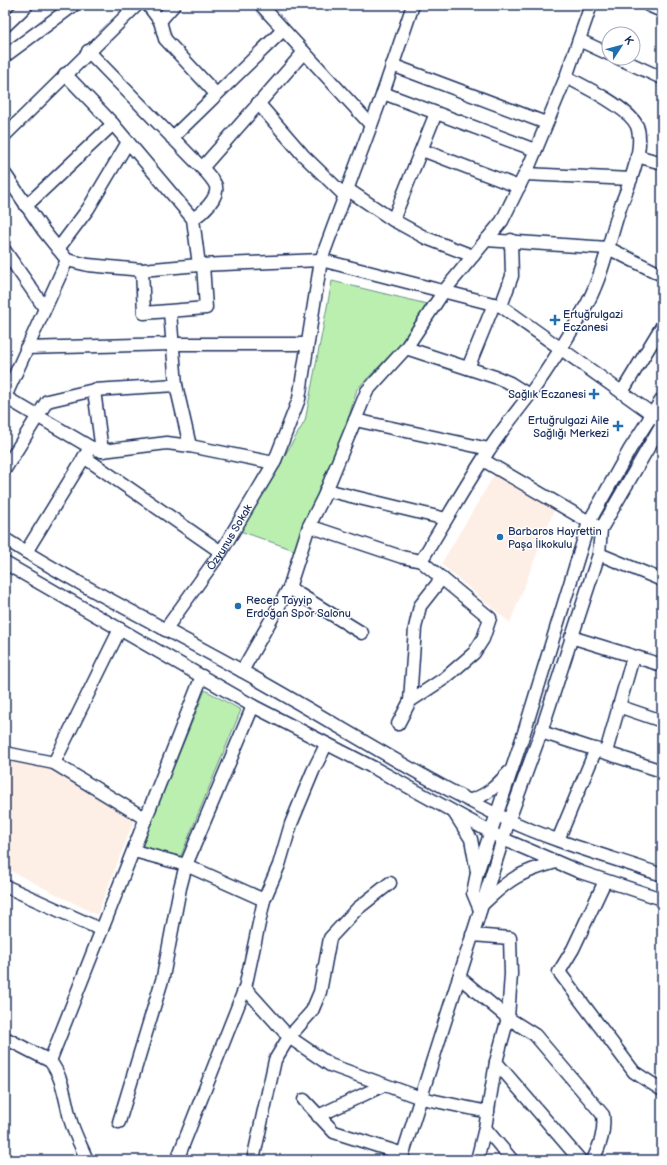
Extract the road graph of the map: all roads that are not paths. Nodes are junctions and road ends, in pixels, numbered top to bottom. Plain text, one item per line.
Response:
1 (27, 5) edge
2 (137, 5) edge
3 (148, 5) edge
4 (174, 5) edge
5 (261, 5) edge
6 (413, 5) edge
7 (591, 5) edge
8 (648, 5) edge
9 (71, 6) edge
10 (662, 11) edge
11 (160, 21) junction
12 (5, 26) edge
13 (283, 30) junction
14 (579, 40) junction
15 (601, 50) edge
16 (88, 51) junction
17 (304, 52) junction
18 (5, 56) edge
19 (392, 65) junction
20 (636, 66) edge
21 (65, 74) junction
22 (566, 77) junction
23 (662, 78) edge
24 (383, 93) junction
25 (216, 94) junction
26 (258, 103) junction
27 (436, 113) junction
28 (546, 123) junction
29 (113, 124) junction
30 (371, 125) junction
31 (5, 135) edge
32 (172, 138) junction
33 (128, 142) junction
34 (422, 150) junction
35 (535, 150) junction
36 (637, 156) junction
37 (662, 163) edge
38 (202, 168) junction
39 (5, 174) edge
40 (524, 174) junction
41 (631, 179) junction
42 (519, 188) junction
43 (346, 193) junction
44 (26, 206) junction
45 (193, 219) junction
46 (393, 220) junction
47 (486, 240) junction
48 (511, 240) junction
49 (608, 248) junction
50 (58, 249) junction
51 (5, 251) edge
52 (473, 256) junction
53 (67, 260) junction
54 (321, 260) junction
55 (201, 265) junction
56 (142, 270) junction
57 (662, 275) edge
58 (444, 291) junction
59 (497, 305) junction
60 (44, 306) junction
61 (170, 312) junction
62 (662, 326) edge
63 (172, 344) junction
64 (307, 344) junction
65 (26, 348) junction
66 (406, 348) junction
67 (560, 349) junction
68 (468, 368) junction
69 (176, 385) junction
70 (94, 390) junction
71 (622, 392) junction
72 (529, 395) junction
73 (5, 397) edge
74 (662, 399) edge
75 (39, 416) junction
76 (657, 418) edge
77 (355, 420) junction
78 (662, 424) edge
79 (190, 446) junction
80 (92, 451) junction
81 (486, 454) junction
82 (274, 463) junction
83 (5, 469) edge
84 (326, 490) junction
85 (446, 519) junction
86 (590, 522) junction
87 (309, 526) junction
88 (601, 529) junction
89 (5, 539) edge
90 (26, 552) junction
91 (221, 552) junction
92 (598, 554) junction
93 (421, 561) junction
94 (8, 567) edge
95 (442, 578) junction
96 (662, 580) edge
97 (289, 588) junction
98 (120, 629) junction
99 (165, 630) junction
100 (362, 633) dead end
101 (571, 636) junction
102 (633, 656) junction
103 (662, 665) edge
104 (242, 671) junction
105 (202, 676) junction
106 (410, 702) junction
107 (253, 706) junction
108 (618, 706) junction
109 (662, 721) edge
110 (398, 724) dead end
111 (542, 732) junction
112 (326, 744) junction
113 (601, 750) junction
114 (5, 753) edge
115 (54, 762) junction
116 (513, 768) junction
117 (662, 771) edge
118 (471, 800) junction
119 (454, 812) junction
120 (498, 814) junction
121 (146, 819) junction
122 (509, 820) junction
123 (491, 833) junction
124 (503, 840) junction
125 (558, 840) junction
126 (134, 851) junction
127 (556, 862) junction
128 (186, 865) junction
129 (477, 873) junction
130 (662, 875) edge
131 (605, 881) junction
132 (390, 883) dead end
133 (5, 886) edge
134 (662, 899) edge
135 (264, 900) junction
136 (481, 908) junction
137 (102, 930) junction
138 (472, 935) junction
139 (459, 978) junction
140 (245, 988) junction
141 (508, 1018) junction
142 (5, 1038) edge
143 (289, 1038) junction
144 (50, 1061) junction
145 (496, 1062) junction
146 (384, 1085) junction
147 (662, 1090) edge
148 (420, 1098) junction
149 (304, 1100) dead end
150 (488, 1112) junction
151 (318, 1116) junction
152 (120, 1122) dead end
153 (485, 1128) junction
154 (402, 1157) edge
155 (87, 1160) edge
156 (177, 1160) edge
157 (253, 1160) edge
158 (477, 1160) edge
159 (512, 1160) edge
160 (580, 1160) edge
161 (593, 1160) edge

1 - 12 street
2 - 16 street
3 - 11 street
4 - 11 street
5 - 13 street
6 - 19 street, Özyunus Sokak
7 - 14 street
8 - 10 street
9 - 18 street
11 - 25 street
13 - 17 street
13 - 25 street
14 - 15 street
14 - 22 street
16 - 21 street
16 - 32 street
17 - 26 street
17 - 30 street
19 - 24 street, Özyunus Sokak
19 - 28 street
20 - 23 street
21 - 29 street
21 - 31 street
22 - 28 street
22 - 36 street
24 - 27 street
24 - 30 street, Özyunus Sokak
25 - 32 street
26 - 38 street
26 - 43 street
27 - 34 street
27 - 35 street
28 - 35 street
29 - 33 street
29 - 44 street
30 - 43 street, Özyunus Sokak
32 - 38 street
33 - 45 street
33 - 50 street
34 - 42 street
34 - 46 street
35 - 40 street
36 - 37 street
36 - 41 street
38 - 45 street
39 - 44 street
40 - 41 street
40 - 42 street
41 - 49 street
42 - 47 street
43 - 46 street
43 - 54 street, Özyunus Sokak
44 - 50 street
45 - 55 street
46 - 52 street
47 - 48 street
47 - 52 street
48 - 49 street
48 - 59 street
49 - 57 street
49 - 67 street
50 - 53 street
51 - 60 street
52 - 58 street
53 - 56 street
53 - 60 street
54 - 55 street
54 - 58 street
54 - 64 street, Özyunus Sokak
55 - 56 street
55 - 61 street
56 - 61 street
58 - 59 street
58 - 66 street
59 - 67 street
59 - 68 street
60 - 65 street
61 - 63 street
62 - 71 street
63 - 64 street
63 - 65 street
63 - 69 street
64 - 82 street, Özyunus Sokak
65 - 73 street
66 - 68 street
66 - 77 street
67 - 71 street
67 - 72 street
68 - 72 street
69 - 70 street
69 - 79 street
70 - 75 street
70 - 80 street
71 - 76 street
72 - 81 street
73 - 75 street
74 - 76 street
75 - 80 street
75 - 83 street
76 - 86 street
77 - 81 street
77 - 84 street
78 - 88 street
79 - 80 street
79 - 82 street
80 - 90 street
80 - 91 street
81 - 85 street
81 - 86 street
82 - 91 street, Özyunus Sokak
84 - 85 street
84 - 87 street
85 - 93 street
86 - 88 street
86 - 116 street
87 - 93 street
87 - 97 street
88 - 92 street
89 - 90 street
90 - 99 street
91 - 99 street, Özyunus Sokak
92 - 96 street
92 - 101 street
93 - 95 street
94 - 98 street
95 - 106 street
95 - 106 street
97 - 100 street
97 - 104 street
98 - 105 street
98 - 115 street
99 - 104 street
101 - 102 street
101 - 111 street
102 - 103 street
102 - 108 street
104 - 118 street
105 - 107 street
105 - 121 street
106 - 110 street
107 - 112 street
107 - 128 street
108 - 109 street
108 - 113 street
111 - 113 street
111 - 122 street
112 - 119 street
112 - 135 street
113 - 117 street
113 - 125 street
114 - 115 street
115 - 121 street
116 - 118 street
116 - 120 street
118 - 120 street
119 - 123 street
119 - 129 street
120 - 122 street
120 - 123 street
121 - 126 street
122 - 124 street
122 - 125 street
123 - 124 street
123 - 129 street
124 - 127 street
124 - 136 street
125 - 130 street
126 - 128 street
126 - 137 street
127 - 131 street
127 - 136 street
128 - 135 street
128 - 152 street
129 - 136 street
131 - 134 street
131 - 147 street
132 - 143 street
133 - 137 street
135 - 140 street
136 - 138 street
137 - 144 street
138 - 139 street
138 - 141 street
139 - 141 street
139 - 148 street
140 - 143 street
140 - 156 street
141 - 145 street
141 - 161 street
142 - 144 street
143 - 146 street
143 - 157 street
144 - 155 street
145 - 150 street
145 - 160 street
146 - 148 street
146 - 151 street
148 - 150 street
148 - 154 street
149 - 151 street
150 - 153 street
151 - 154 street
153 - 158 street
153 - 159 street

